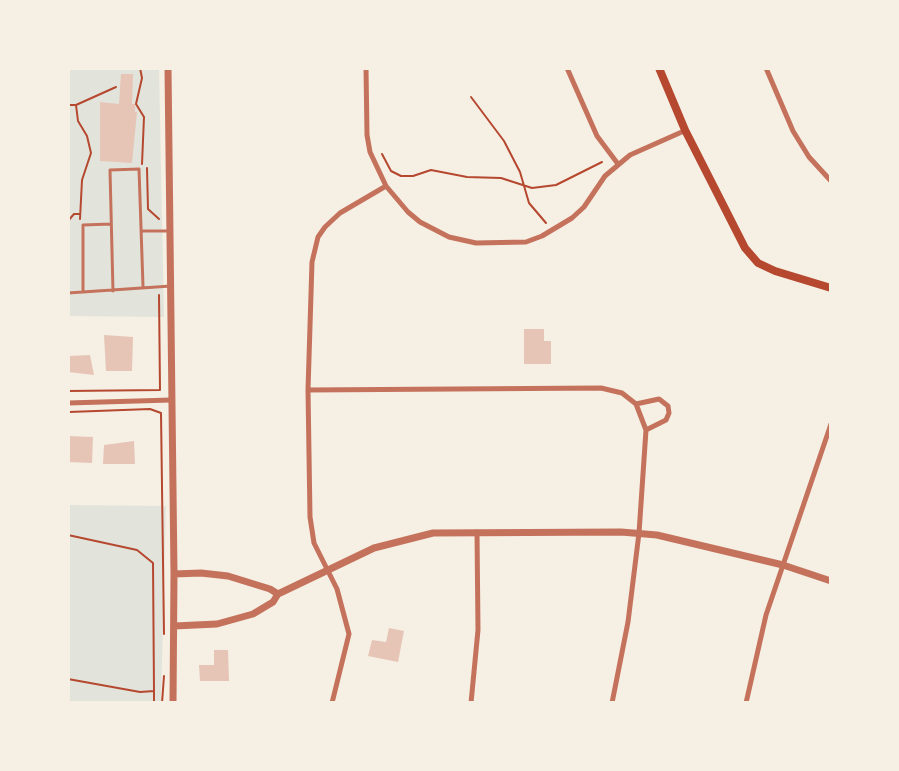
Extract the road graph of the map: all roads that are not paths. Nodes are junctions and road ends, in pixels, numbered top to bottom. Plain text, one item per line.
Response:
1 (168, 68) edge
2 (366, 68) edge
3 (567, 68) edge
4 (659, 68) edge
5 (766, 68) edge
6 (685, 130) junction
7 (618, 164) junction
8 (831, 181) edge
9 (386, 186) junction
10 (111, 224) junction
11 (141, 231) junction
12 (170, 231) junction
13 (143, 286) junction
14 (171, 286) junction
15 (831, 288) edge
16 (113, 291) junction
17 (83, 292) junction
18 (68, 293) edge
19 (308, 390) junction
20 (171, 400) junction
21 (68, 403) edge
22 (636, 404) junction
23 (831, 427) edge
24 (646, 430) junction
25 (477, 531) junction
26 (639, 533) junction
27 (783, 565) junction
28 (329, 571) junction
29 (174, 574) junction
30 (831, 581) edge
31 (278, 594) junction
32 (174, 626) junction
33 (173, 703) edge
34 (332, 703) edge
35 (471, 703) edge
36 (612, 703) edge
37 (746, 703) edge

1 - 12 street
2 - 9 street
3 - 7 street
4 - 6 main road
5 - 8 street
6 - 7 street
6 - 15 main road
7 - 9 street
9 - 19 street
10 - 11 lane
10 - 16 lane
10 - 17 lane
11 - 12 lane
11 - 13 lane
12 - 14 street
13 - 14 lane
13 - 16 lane
14 - 20 street
16 - 17 lane
17 - 18 lane
19 - 22 street
19 - 28 street
20 - 21 street
20 - 29 street
22 - 24 street
22 - 24 street
23 - 27 street
24 - 26 street
25 - 26 street
25 - 28 street
25 - 35 street
26 - 27 street
26 - 36 street
27 - 30 street
27 - 37 street
28 - 31 street
28 - 34 street
29 - 31 street
29 - 32 street
31 - 32 street
32 - 33 street

